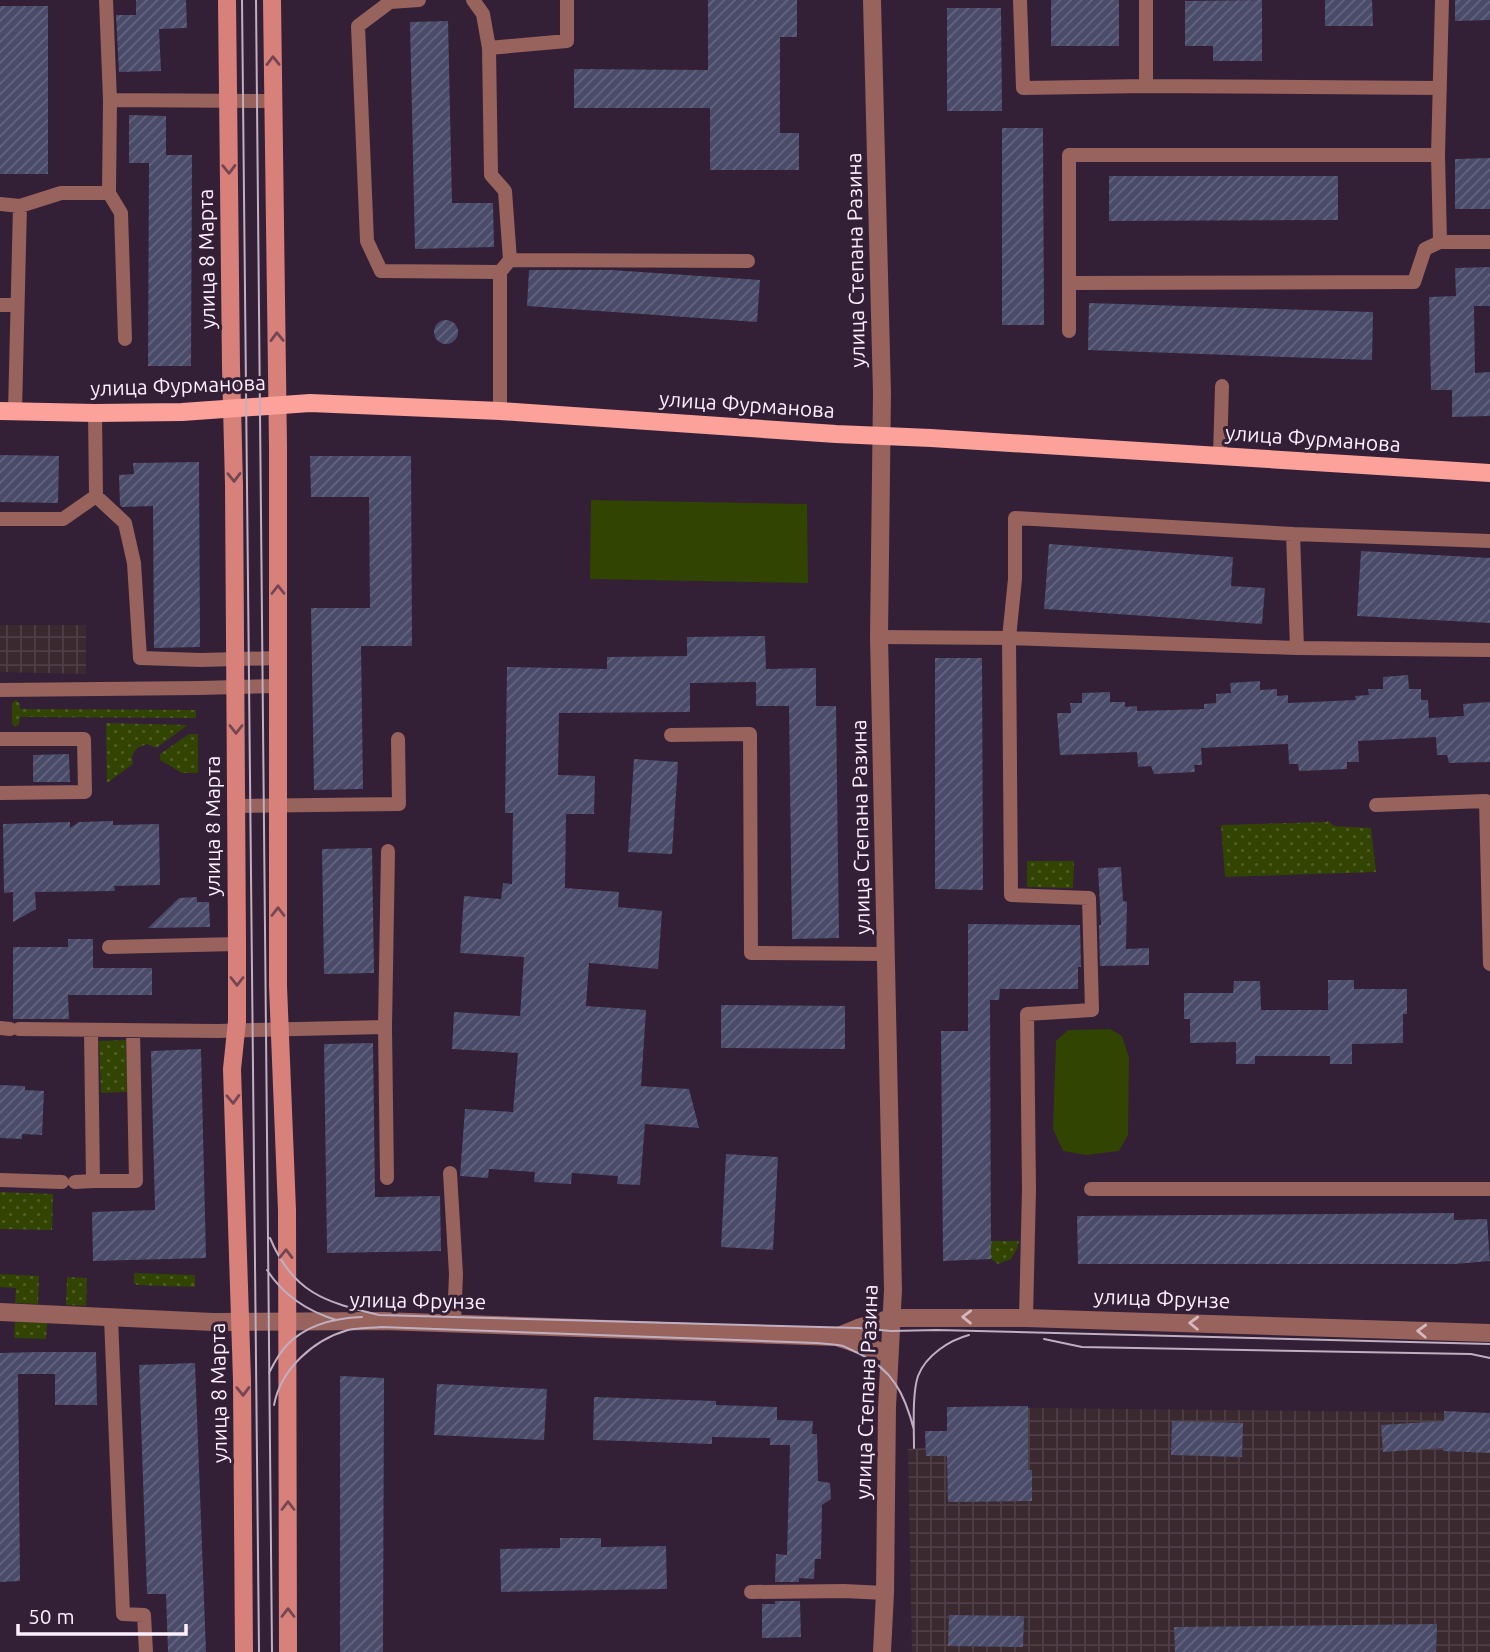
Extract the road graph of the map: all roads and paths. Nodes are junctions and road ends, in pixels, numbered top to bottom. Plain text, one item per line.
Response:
1 (106, 0) edge
2 (227, 0) edge
3 (272, 0) edge
4 (419, 0) edge
5 (473, 0) edge
6 (566, 0) edge
7 (872, 0) edge
8 (1020, 0) edge
9 (1146, 0) edge
10 (1442, 0) edge
11 (489, 48) junction
12 (1146, 86) junction
13 (1440, 88) junction
14 (110, 100) junction
15 (228, 101) junction
16 (274, 101) junction
17 (1438, 155) junction
18 (109, 193) junction
19 (0, 204) edge
20 (20, 205) junction
21 (1440, 242) junction
22 (1490, 242) edge
23 (510, 260) junction
24 (748, 261) dead end
25 (500, 272) junction
26 (1069, 283) junction
27 (0, 305) edge
28 (17, 305) junction
29 (1069, 331) dead end
30 (125, 339) dead end
31 (1222, 386) dead end
32 (278, 405) junction
33 (232, 409) junction
34 (7, 411) edge
35 (500, 411) junction
36 (95, 413) junction
37 (881, 435) junction
38 (1220, 456) junction
39 (1490, 473) edge
40 (96, 496) junction
41 (0, 519) edge
42 (1293, 534) junction
43 (1490, 541) edge
44 (879, 637) junction
45 (1009, 638) junction
46 (1297, 648) junction
47 (1490, 650) edge
48 (279, 658) junction
49 (235, 659) junction
50 (278, 686) junction
51 (235, 687) junction
52 (0, 690) edge
53 (671, 735) dead end
54 (398, 739) dead end
55 (0, 740) edge
56 (0, 793) edge
57 (1488, 794) edge
58 (1376, 805) dead end
59 (236, 806) junction
60 (278, 806) junction
61 (388, 851) dead end
62 (237, 944) junction
63 (109, 947) dead end
64 (887, 954) junction
65 (1490, 964) edge
66 (385, 1027) junction
67 (10, 1029) edge
68 (280, 1029) junction
69 (90, 1031) junction
70 (133, 1031) junction
71 (236, 1031) junction
72 (450, 1173) dead end
73 (387, 1178) dead end
74 (0, 1180) edge
75 (93, 1181) junction
76 (1091, 1189) dead end
77 (1490, 1189) edge
78 (0, 1312) edge
79 (111, 1318) junction
80 (892, 1318) junction
81 (1027, 1318) junction
82 (240, 1322) junction
83 (287, 1322) junction
84 (454, 1324) junction
85 (1490, 1333) edge
86 (835, 1337) junction
87 (889, 1354) junction
88 (751, 1592) dead end
89 (885, 1593) junction
90 (146, 1652) edge
91 (244, 1652) edge
92 (288, 1652) edge
93 (882, 1652) edge

1 - 14 lane
2 - 15 main road, улица 8 Марта
16 -> 3 main road
4 - 25 lane
5 - 11 lane
6 - 11 lane
7 - 37 street, улица Степана Разина
8 - 12 lane
9 - 12 lane
10 - 13 lane
11 - 23 lane
12 - 13 lane
13 - 17 lane
14 - 15 lane
14 - 18 lane
15 - 16 lane
15 -> 33 main road, улица 8 Марта
32 -> 16 main road
17 - 21 lane
17 - 26 lane
18 - 20 lane
18 - 30 lane
19 - 20 lane
20 - 28 lane
21 - 22 lane
21 - 26 lane
23 - 24 lane
23 - 25 lane
25 - 35 lane
26 - 29 lane
27 - 28 lane
28 - 34 lane
31 - 38 lane
32 - 33 main road, улица Фурманова
32 - 35 main road, улица Фурманова
48 -> 32 main road
33 - 36 main road, улица Фурманова
33 -> 49 main road, улица 8 Марта
34 - 36 main road, улица Фурманова
35 - 37 main road, улица Фурманова
36 - 40 lane
37 - 38 main road, улица Фурманова
37 - 44 street, улица Степана Разина
38 - 39 main road, улица Фурманова
40 - 41 lane
40 - 49 lane
42 - 43 lane
42 - 45 lane
42 - 46 lane
44 - 45 lane
44 - 64 street, улица Степана Разина
45 - 46 lane
45 - 81 lane
46 - 47 lane
48 - 49 lane
48 - 50 main road
49 - 51 main road, улица 8 Марта
50 - 51 lane
50 - 60 main road
51 - 52 lane
51 -> 59 main road, улица 8 Марта
53 - 64 lane
54 - 60 lane
55 - 56 lane
57 - 58 lane
57 - 65 lane
59 - 60 lane
59 - 62 main road, улица 8 Марта
68 -> 60 main road
61 - 66 lane
62 - 63 lane
62 -> 71 main road, улица 8 Марта
64 - 80 street, улица Степана Разина
66 - 68 lane
66 - 73 lane
67 - 69 lane
68 - 71 lane
83 -> 68 main road
69 - 70 lane
69 - 75 lane
70 - 71 lane
70 - 75 lane
71 -> 82 main road, улица 8 Марта
72 - 84 lane
74 - 75 lane
76 - 77 lane
78 - 79 street, улица Фрунзе
79 - 82 street, улица Фрунзе
79 - 90 lane
81 -> 80 street, улица Фрунзе
80 - 86 street, улица Фрунзе
80 - 87 street, улица Степана Разина
85 -> 81 street, улица Фрунзе
82 - 83 street, улица Фрунзе
82 -> 91 main road, улица 8 Марта
83 - 84 street, улица Фрунзе
92 -> 83 main road
84 - 86 street, улица Фрунзе
86 - 87 street, улица Фрунзе
87 - 89 street, улица Степана Разина
88 - 89 lane
89 - 93 street, улица Степана Разина

